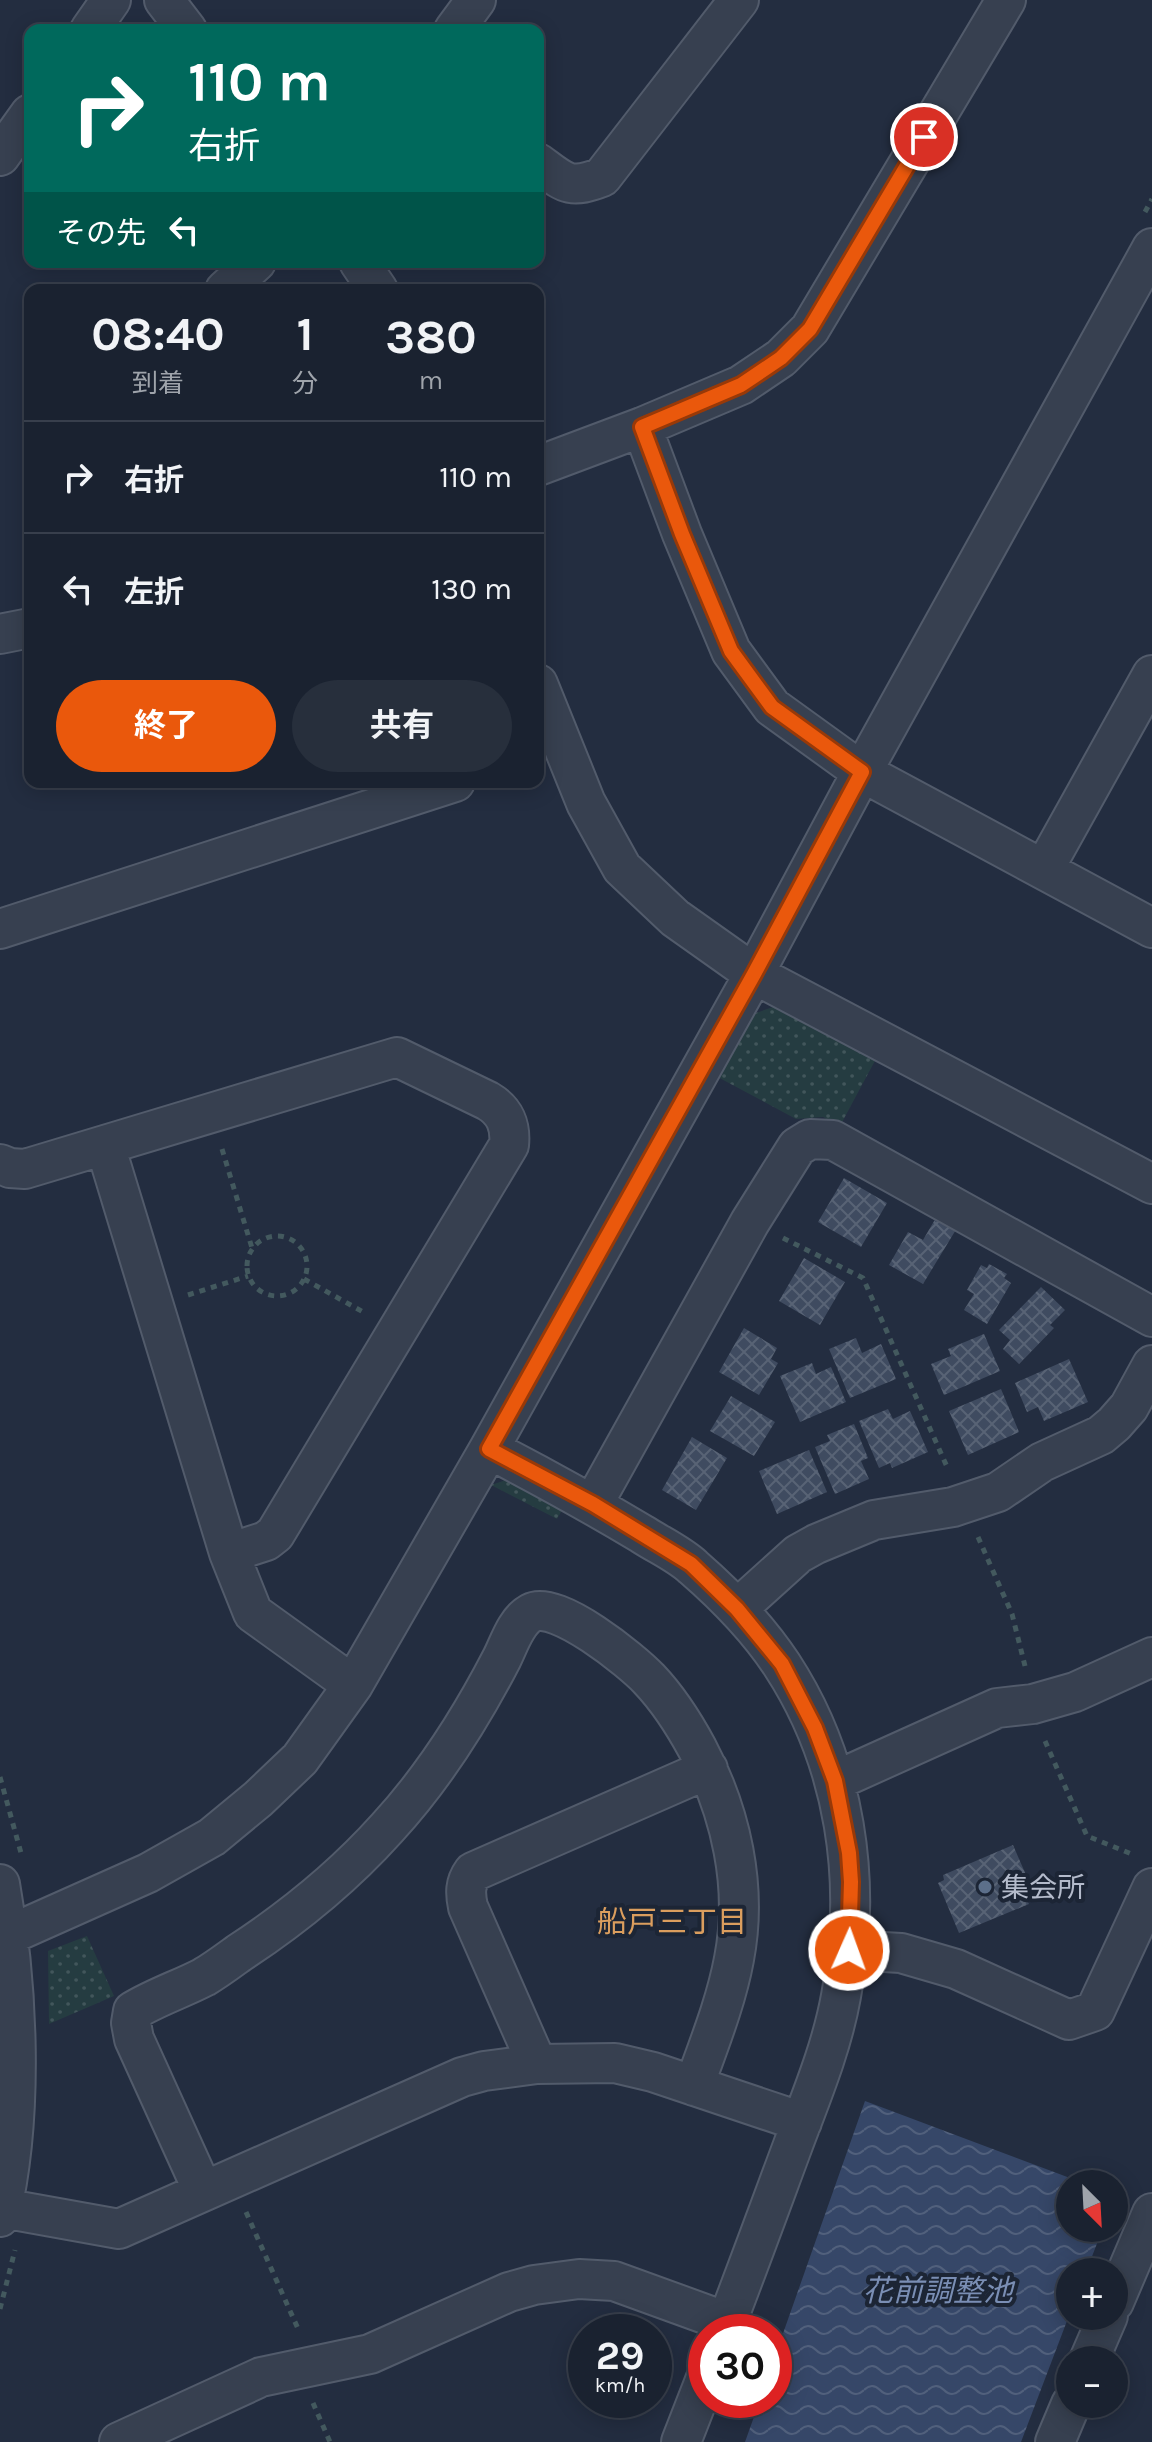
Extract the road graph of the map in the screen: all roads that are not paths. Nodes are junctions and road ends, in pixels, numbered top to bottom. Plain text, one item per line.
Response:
1 (111, 0) edge
2 (164, 0) edge
3 (476, 0) edge
4 (739, 0) edge
5 (1006, 0) edge
6 (94, 24) edge
7 (182, 24) edge
8 (458, 24) edge
9 (24, 122) edge
10 (0, 156) edge
11 (544, 168) edge
12 (1152, 248) edge
13 (249, 268) edge
14 (232, 284) edge
15 (642, 427) junction
16 (544, 464) edge
17 (1152, 675) edge
18 (544, 715) edge
19 (551, 751) edge
20 (862, 772) junction
21 (436, 788) edge
22 (1044, 869) junction
23 (1152, 928) edge
24 (0, 929) edge
25 (754, 974) junction
26 (105, 1145) junction
27 (0, 1164) edge
28 (1152, 1184) edge
29 (1152, 1317) edge
30 (1152, 1365) edge
31 (489, 1449) junction
32 (593, 1504) junction
33 (229, 1553) junction
34 (737, 1609) junction
35 (1152, 1657) edge
36 (353, 1685) junction
37 (708, 1769) junction
38 (835, 1781) junction
39 (12, 1875) edge
40 (1152, 1888) edge
41 (9, 1935) junction
42 (849, 1950) junction
43 (537, 2064) junction
44 (694, 2086) junction
45 (802, 2122) junction
46 (217, 2185) junction
47 (1, 2212) edge
48 (1152, 2213) edge
49 (1128, 2269) edge
50 (694, 2314) edge
51 (730, 2314) edge
52 (690, 2418) edge
53 (1065, 2418) edge
54 (119, 2442) edge
55 (681, 2442) edge
56 (1055, 2442) edge

1 - 6 street
2 - 7 street
3 - 8 street
4 - 11 street
5 - 15 street
9 - 10 street
12 - 20 street
13 - 14 street
15 - 16 street
15 - 20 street
17 - 22 street
18 - 19 street
19 - 25 street
20 - 22 street
20 - 25 street
21 - 24 street
22 - 23 street
25 - 28 street
25 - 31 street
26 - 27 street
26 - 33 street
26 - 33 street
29 - 32 street
30 - 34 street
31 - 32 street
31 - 36 street
32 - 34 street
33 - 36 street
34 - 38 street
35 - 38 street
36 - 41 street
37 - 43 street
37 - 44 street
37 - 46 street
38 - 42 street
39 - 41 street
40 - 42 street
41 - 47 street
42 - 45 street
43 - 44 street
43 - 46 street
44 - 45 street
45 - 51 street
46 - 47 street
48 - 49 street
50 - 54 street
52 - 55 street
53 - 56 street

